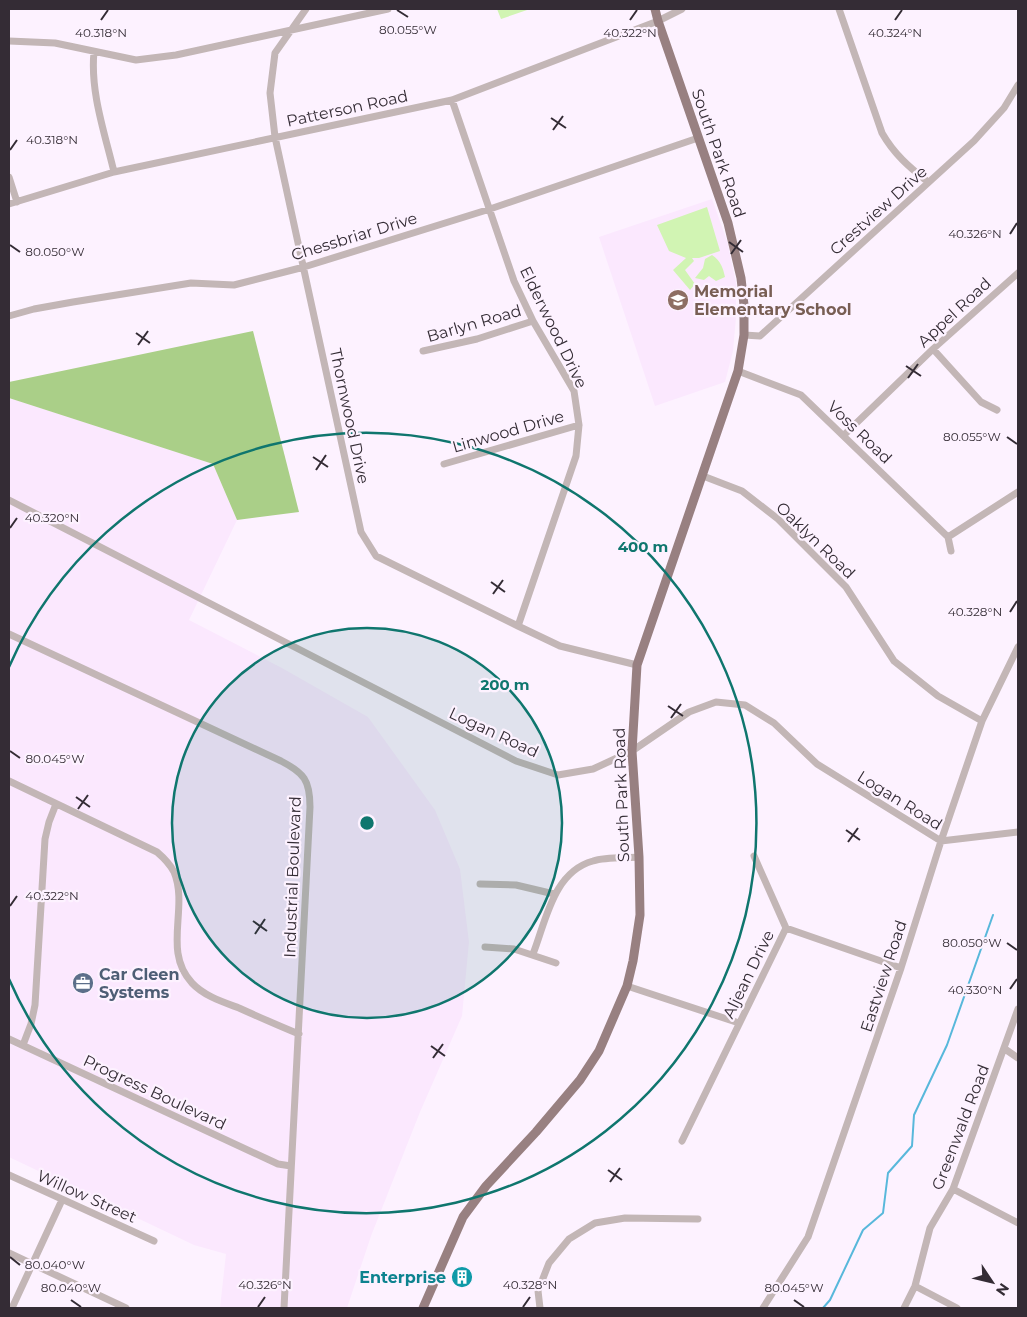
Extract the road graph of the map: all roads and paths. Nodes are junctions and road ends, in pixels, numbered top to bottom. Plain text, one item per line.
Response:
1 (306, 9) edge
2 (388, 9) edge
3 (655, 9) edge
4 (682, 9) edge
5 (839, 9) edge
6 (658, 21) junction
7 (293, 28) junction
8 (9, 42) edge
9 (94, 52) junction
10 (1018, 85) edge
11 (452, 100) junction
12 (275, 137) junction
13 (698, 138) junction
14 (114, 172) junction
15 (9, 177) edge
16 (928, 182) junction
17 (16, 202) junction
18 (9, 204) edge
19 (490, 209) junction
20 (304, 267) junction
21 (1018, 273) edge
22 (9, 316) edge
23 (533, 321) junction
24 (744, 335) junction
25 (933, 349) junction
26 (423, 351) dead end
27 (738, 371) junction
28 (997, 410) dead end
29 (579, 425) junction
30 (844, 435) junction
31 (444, 464) dead end
32 (703, 476) junction
33 (1018, 492) edge
34 (9, 500) edge
35 (948, 537) junction
36 (950, 551) dead end
37 (518, 626) junction
38 (9, 634) edge
39 (1018, 647) edge
40 (637, 665) junction
41 (982, 721) junction
42 (632, 751) junction
43 (9, 781) edge
44 (56, 804) junction
45 (1018, 832) edge
46 (941, 841) junction
47 (754, 856) dead end
48 (639, 857) junction
49 (480, 884) dead end
50 (554, 894) junction
51 (786, 928) junction
52 (486, 947) dead end
53 (533, 954) junction
54 (556, 963) dead end
55 (900, 968) junction
56 (627, 986) junction
57 (1018, 1009) edge
58 (739, 1023) junction
59 (299, 1034) junction
60 (9, 1039) edge
61 (23, 1045) junction
62 (1005, 1048) junction
63 (1018, 1058) edge
64 (682, 1140) dead end
65 (291, 1166) junction
66 (9, 1175) edge
67 (953, 1189) junction
68 (62, 1200) junction
69 (698, 1218) dead end
70 (1018, 1223) edge
71 (154, 1241) dead end
72 (9, 1253) edge
73 (32, 1264) junction
74 (915, 1286) junction
75 (109, 1305) edge
76 (12, 1308) edge
77 (126, 1308) edge
78 (284, 1308) edge
79 (423, 1308) edge
80 (540, 1308) edge
81 (763, 1308) edge
82 (904, 1308) edge
83 (957, 1308) edge

1 - 7 street, Thornwood Drive
2 - 7 street
3 - 6 main road, South Park Road
4 - 6 street, Patterson Road
5 - 16 street
6 - 11 street, Patterson Road
6 - 13 main road, South Park Road
7 - 9 street
7 - 12 street, Thornwood Drive
8 - 9 street
9 - 14 street
10 - 16 street, Crestview Drive
11 - 12 street, Patterson Road
11 - 19 street, Elderwood Drive
12 - 14 street, Patterson Road
12 - 20 street, Thornwood Drive
13 - 19 street, Chessbriar Drive
13 - 24 main road, South Park Road
14 - 17 street, Patterson Road
15 - 17 street
16 - 24 street, Crestview Drive
17 - 18 street, Patterson Road
19 - 20 street, Chessbriar Drive
19 - 23 street, Elderwood Drive
20 - 22 street, Chessbriar Drive
20 - 37 street, Thornwood Drive
21 - 25 street, Appel Road
23 - 26 street, Barlyn Road
23 - 29 street, Elderwood Drive
24 - 27 main road, South Park Road
25 - 28 street
25 - 30 street, Appel Road
27 - 30 street, Voss Road
27 - 32 main road, South Park Road
29 - 31 street, Linwood Drive
29 - 37 street, Elderwood Drive
30 - 35 street, Voss Road
32 - 40 main road, South Park Road
32 - 41 street, Oaklyn Road
33 - 35 street
34 - 42 street, Logan Road
35 - 36 street
37 - 40 street, Thornwood Drive
38 - 59 street, Industrial Boulevard
39 - 41 street, Eastview Road
40 - 42 main road, South Park Road
41 - 46 street, Eastview Road
42 - 46 street, Logan Road
42 - 48 main road, South Park Road
43 - 44 street
44 - 59 street
44 - 61 street
45 - 46 street, Logan Road
46 - 55 street, Eastview Road
47 - 51 street
48 - 50 street
48 - 56 main road, South Park Road
49 - 50 street
50 - 53 street
51 - 55 street, Aljean Drive
51 - 58 street, Aljean Drive
52 - 53 street
53 - 54 street
55 - 81 street, Eastview Road
56 - 58 street
56 - 79 main road, South Park Road
57 - 62 street, Greenwald Road
58 - 64 street, Aljean Drive
59 - 65 street, Industrial Boulevard
60 - 61 street, Progress Boulevard
61 - 65 street, Progress Boulevard
62 - 63 street
62 - 67 street, Greenwald Road
65 - 78 street, Industrial Boulevard
66 - 68 street, Willow Street
67 - 70 street
67 - 74 street, Greenwald Road
68 - 71 street, Willow Street
68 - 73 street
69 - 80 street
72 - 73 street
73 - 75 street
73 - 76 street
74 - 82 street, Greenwald Road
74 - 83 street
75 - 77 street

